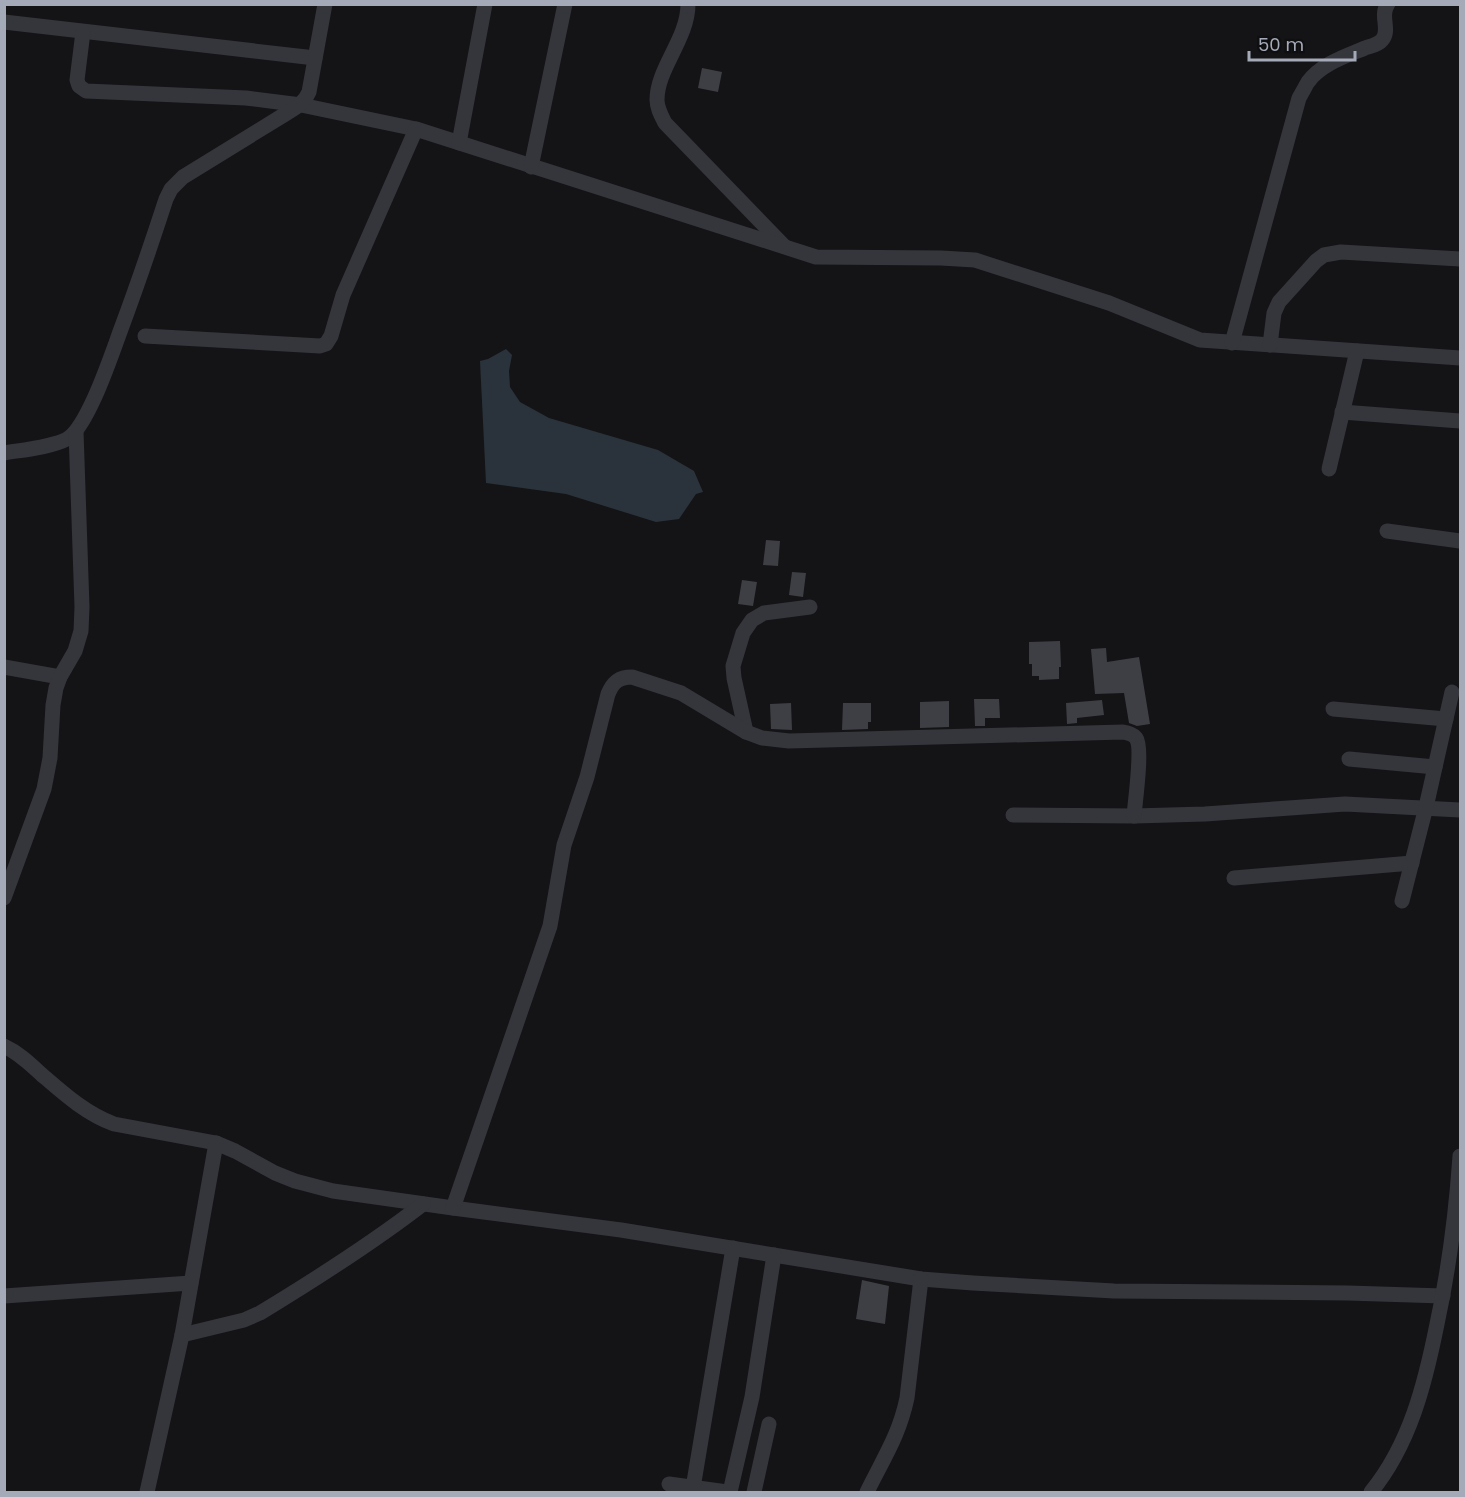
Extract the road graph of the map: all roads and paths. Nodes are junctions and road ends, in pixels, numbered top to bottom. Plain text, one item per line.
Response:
1 (325, 4) edge
2 (485, 4) edge
3 (566, 4) edge
4 (688, 4) edge
5 (1388, 4) edge
6 (4, 22) edge
7 (83, 32) junction
8 (315, 58) junction
9 (301, 105) junction
10 (416, 129) junction
11 (459, 143) junction
12 (531, 166) junction
13 (786, 248) junction
14 (1461, 259) edge
15 (145, 336) dead end
16 (1232, 343) junction
17 (1270, 345) junction
18 (1357, 351) junction
19 (1461, 358) edge
20 (1342, 412) junction
21 (1461, 421) edge
22 (76, 431) junction
23 (4, 453) edge
24 (1329, 469) dead end
25 (1387, 531) dead end
26 (1461, 541) edge
27 (810, 607) dead end
28 (4, 667) edge
29 (60, 677) junction
30 (1452, 692) dead end
31 (1333, 709) dead end
32 (1446, 719) junction
33 (746, 732) junction
34 (1349, 759) dead end
35 (1435, 767) junction
36 (1426, 807) junction
37 (1461, 810) edge
38 (1013, 814) dead end
39 (1134, 816) junction
40 (1412, 863) junction
41 (1234, 878) dead end
42 (4, 898) edge
43 (1402, 900) dead end
44 (4, 1046) edge
45 (216, 1143) junction
46 (1461, 1156) edge
47 (423, 1204) junction
48 (453, 1208) junction
49 (733, 1248) junction
50 (774, 1255) junction
51 (921, 1279) junction
52 (191, 1283) junction
53 (1450, 1287) edge
54 (4, 1296) edge
55 (182, 1335) junction
56 (769, 1424) dead end
57 (669, 1484) dead end
58 (693, 1488) junction
59 (147, 1492) edge
60 (729, 1492) edge
61 (754, 1492) edge
62 (867, 1492) edge
63 (1371, 1492) edge

1 - 8 street
2 - 11 street
3 - 12 street
4 - 13 street
5 - 16 street
6 - 7 street
7 - 8 street
7 - 9 street
8 - 9 street
9 - 10 street
9 - 22 street
10 - 11 street
10 - 15 street
11 - 12 street
12 - 13 street
13 - 16 street
14 - 17 street
16 - 17 street
17 - 18 street
18 - 19 street
18 - 20 street
20 - 21 street
20 - 24 street
22 - 23 street
22 - 29 street
25 - 26 street
27 - 33 street
28 - 29 street
29 - 42 street
30 - 32 street
31 - 32 street
32 - 35 street
33 - 39 street
33 - 48 street
34 - 35 street
35 - 36 street
36 - 37 street
36 - 39 street
36 - 40 street
38 - 39 street
40 - 41 street
40 - 43 street
44 - 45 street
45 - 47 street
45 - 52 street
46 - 53 street
47 - 48 street
47 - 55 street
48 - 49 street
49 - 50 street
49 - 58 street
50 - 51 street
50 - 60 street
51 - 53 street
51 - 62 street
52 - 54 street
52 - 55 street
53 - 63 street
55 - 59 street
56 - 61 street
57 - 58 street
58 - 60 street

